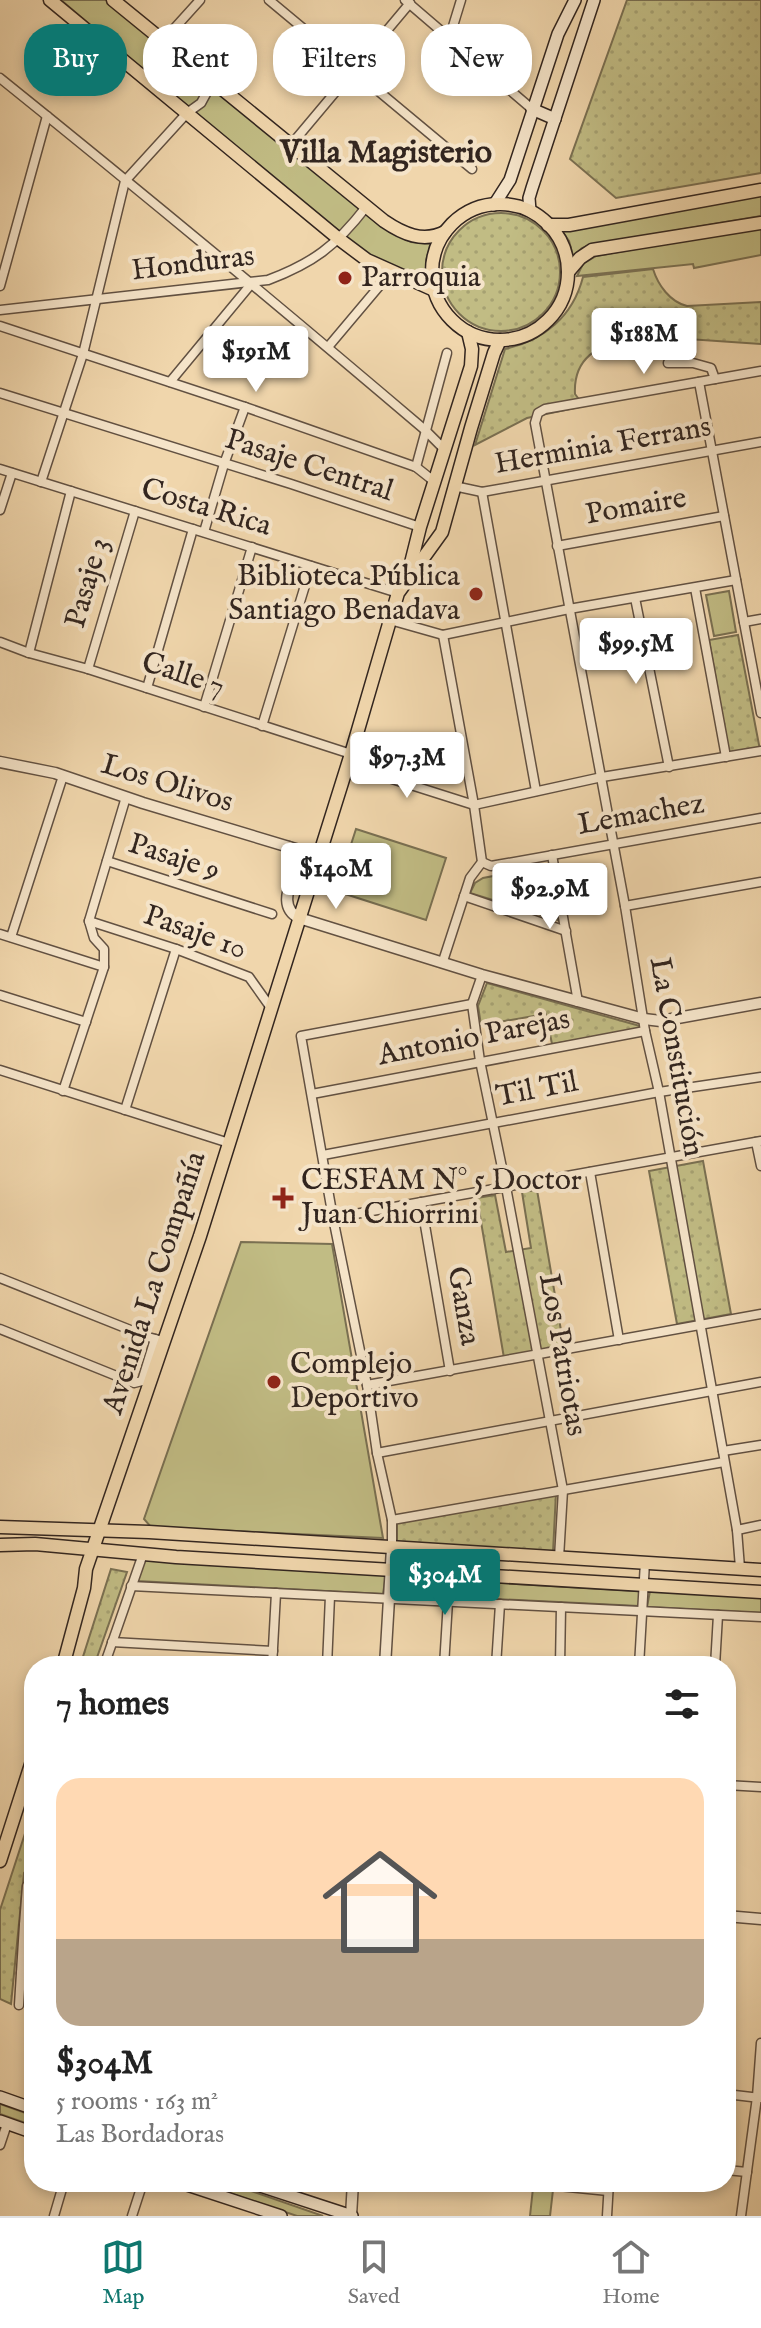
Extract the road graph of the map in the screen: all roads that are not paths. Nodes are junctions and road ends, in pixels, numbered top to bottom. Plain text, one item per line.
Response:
1 (50, 0) edge
2 (113, 0) edge
3 (200, 0) edge
4 (269, 0) edge
5 (461, 0) edge
6 (594, 0) edge
7 (407, 2) edge
8 (572, 3) edge
9 (178, 24) edge
10 (298, 24) edge
11 (390, 24) edge
12 (435, 24) edge
13 (454, 24) edge
14 (143, 25) edge
15 (0, 78) edge
16 (205, 96) edge
17 (231, 96) edge
18 (333, 96) edge
19 (384, 96) edge
20 (517, 96) edge
21 (532, 109) junction
22 (187, 113) junction
23 (47, 116) junction
24 (555, 119) junction
25 (290, 146) junction
26 (472, 169) dead end
27 (125, 181) junction
28 (761, 190) edge
29 (494, 205) junction
30 (366, 207) junction
31 (530, 211) junction
32 (761, 223) edge
33 (548, 225) junction
34 (445, 232) junction
35 (339, 239) junction
36 (392, 271) junction
37 (568, 272) junction
38 (252, 283) junction
39 (0, 286) edge
40 (434, 290) junction
41 (95, 299) junction
42 (0, 310) edge
43 (0, 326) edge
44 (468, 332) junction
45 (500, 340) junction
46 (328, 347) junction
47 (447, 353) dead end
48 (83, 354) junction
49 (668, 363) dead end
50 (761, 371) edge
51 (715, 379) junction
52 (170, 382) junction
53 (699, 382) junction
54 (0, 393) edge
55 (245, 407) junction
56 (64, 413) junction
57 (425, 430) junction
58 (761, 442) edge
59 (445, 450) junction
60 (712, 451) junction
61 (224, 464) junction
62 (416, 467) junction
63 (0, 469) edge
64 (12, 473) junction
65 (546, 480) junction
66 (41, 482) junction
67 (435, 482) junction
68 (454, 486) junction
69 (71, 491) junction
70 (482, 492) junction
71 (0, 510) edge
72 (135, 511) junction
73 (724, 516) junction
74 (420, 527) junction
75 (193, 529) junction
76 (204, 532) junction
77 (557, 546) junction
78 (252, 547) junction
79 (311, 566) junction
80 (407, 579) junction
81 (736, 580) junction
82 (695, 588) junction
83 (398, 593) junction
84 (635, 598) junction
85 (569, 609) junction
86 (761, 619) edge
87 (390, 620) junction
88 (744, 622) junction
89 (505, 623) junction
90 (443, 635) junction
91 (0, 642) edge
92 (29, 653) junction
93 (88, 669) junction
94 (147, 688) junction
95 (204, 707) junction
96 (761, 708) edge
97 (262, 726) junction
98 (761, 751) edge
99 (726, 757) junction
100 (349, 760) junction
101 (0, 762) edge
102 (669, 767) junction
103 (63, 776) junction
104 (602, 777) junction
105 (536, 791) junction
106 (126, 797) junction
107 (474, 805) junction
108 (761, 818) edge
109 (613, 843) junction
110 (289, 847) junction
111 (552, 855) junction
112 (319, 856) junction
113 (107, 861) junction
114 (482, 862) junction
115 (761, 883) edge
116 (464, 896) junction
117 (625, 906) junction
118 (272, 914) dead end
119 (299, 918) junction
120 (89, 921) junction
121 (566, 931) junction
122 (0, 934) edge
123 (11, 937) junction
124 (176, 949) junction
125 (443, 961) junction
126 (104, 967) junction
127 (482, 975) junction
128 (0, 995) edge
129 (578, 1002) junction
130 (761, 1003) edge
131 (472, 1004) junction
132 (271, 1008) junction
133 (644, 1019) junction
134 (86, 1022) junction
135 (645, 1031) junction
136 (480, 1061) junction
137 (0, 1070) edge
138 (761, 1077) edge
139 (63, 1091) junction
140 (659, 1092) junction
141 (312, 1094) junction
142 (125, 1110) junction
143 (494, 1123) junction
144 (759, 1141) edge
145 (229, 1143) junction
146 (323, 1155) junction
147 (670, 1158) junction
148 (761, 1166) edge
149 (590, 1172) junction
150 (506, 1187) junction
151 (421, 1202) junction
152 (333, 1218) junction
153 (0, 1278) edge
154 (761, 1314) edge
155 (699, 1325) junction
156 (0, 1329) edge
157 (160, 1340) junction
158 (619, 1340) junction
159 (538, 1355) junction
160 (450, 1371) junction
161 (761, 1382) edge
162 (367, 1385) junction
163 (711, 1391) junction
164 (550, 1421) junction
165 (761, 1445) edge
166 (723, 1451) junction
167 (377, 1453) junction
168 (724, 1462) junction
169 (563, 1490) junction
170 (392, 1520) junction
171 (761, 1525) edge
172 (0, 1527) edge
173 (99, 1530) junction
174 (737, 1530) junction
175 (0, 1545) edge
176 (392, 1548) junction
177 (93, 1550) junction
178 (143, 1554) junction
179 (559, 1558) junction
180 (645, 1562) junction
181 (740, 1568) junction
182 (761, 1570) edge
183 (392, 1571) junction
184 (131, 1586) junction
185 (645, 1586) junction
186 (761, 1592) edge
187 (276, 1593) junction
188 (330, 1596) junction
189 (389, 1598) junction
190 (448, 1601) junction
191 (500, 1604) junction
192 (561, 1607) junction
193 (643, 1611) junction
194 (718, 1615) junction
195 (761, 1617) edge
196 (112, 1642) junction
197 (273, 1651) junction
198 (66, 1656) edge
199 (107, 1656) edge
200 (273, 1656) edge
201 (327, 1656) edge
202 (386, 1656) edge
203 (445, 1656) edge
204 (497, 1656) edge
205 (560, 1656) edge
206 (640, 1656) edge
207 (716, 1656) edge
208 (24, 1783) edge
209 (736, 1786) edge
210 (761, 1787) edge
211 (3, 1842) edge
212 (0, 1861) edge
213 (736, 1917) edge
214 (761, 1919) edge
215 (24, 1925) edge
216 (21, 1973) junction
217 (24, 1973) edge
218 (19, 2005) dead end
219 (761, 2043) edge
220 (736, 2095) edge
221 (0, 2097) edge
222 (759, 2097) edge
223 (24, 2105) edge
224 (3, 2122) edge
225 (24, 2129) edge
226 (0, 2145) edge
227 (736, 2171) edge
228 (747, 2172) junction
229 (61, 2192) edge
230 (140, 2192) edge
231 (208, 2192) edge
232 (278, 2192) edge
233 (352, 2192) edge
234 (608, 2192) edge
235 (54, 2216) edge
236 (132, 2216) edge
237 (281, 2216) edge
238 (351, 2216) edge
239 (607, 2216) edge
240 (741, 2216) edge

1 - 22 main road
2 - 14 main road
3 - 9 street
4 - 10 street
5 - 13 street
6 - 24 main road
7 - 11 street
7 - 12 street
8 - 21 main road
15 - 23 street
16 - 22 street
17 - 25 main road
18 - 25 street
19 - 26 street
20 - 21 street
21 - 24 main road
21 - 29 main road
22 - 27 street
22 - 35 main road
23 - 27 street
23 - 39 street
24 - 31 main road
25 - 30 main road
27 - 38 street
27 - 41 street
28 - 33 main road
29 - 31 main road
29 - 34 main road
30 - 34 main road
30 - 35 street, Honduras
31 - 33 main road
32 - 37 main road
33 - 37 main road
34 - 40 main road
35 - 36 main road
35 - 38 street, Honduras
36 - 40 main road
36 - 46 street
37 - 45 main road
38 - 41 street, Honduras
38 - 46 street
38 - 52 street
40 - 44 main road
41 - 42 street, Honduras
41 - 48 street
43 - 48 street
44 - 45 main road
44 - 59 main road, Avenida La Compañía
45 - 68 main road, Avenida La Compañía
46 - 57 street
47 - 57 street
48 - 52 street
48 - 56 street
49 - 51 street
50 - 51 street
51 - 53 street
52 - 55 street
53 - 60 street
53 - 65 street, La Constitución
54 - 56 street, Pasaje Central
55 - 61 street
55 - 62 street
56 - 61 street, Pasaje Central
56 - 66 street
57 - 59 street
57 - 62 street
58 - 60 street, Herminia Ferrans
59 - 67 main road, Avenida La Compañía
60 - 65 street, Herminia Ferrans
60 - 73 street
61 - 74 street, Pasaje Central
61 - 76 street
62 - 67 street
63 - 64 street, Costa Rica
64 - 66 street, Costa Rica
64 - 71 street
65 - 70 street, Herminia Ferrans
65 - 77 street, La Constitución
66 - 69 street, Costa Rica
67 - 74 main road, Avenida La Compañía
68 - 70 street, Herminia Ferrans
68 - 80 main road, Avenida La Compañía
69 - 72 street, Costa Rica
69 - 92 street
70 - 89 street
72 - 75 street, Costa Rica
72 - 93 street, Pasaje 3
73 - 77 street, Pomaire
73 - 81 street
74 - 80 main road, Avenida La Compañía
75 - 76 street, Costa Rica
75 - 94 street
76 - 78 street, Costa Rica
77 - 85 street, La Constitución
78 - 79 street, Costa Rica
78 - 95 street
79 - 83 street, Costa Rica
79 - 97 street
80 - 83 main road, Avenida La Compañía
81 - 82 street
81 - 88 street
82 - 84 street
82 - 99 street
83 - 87 main road, Avenida La Compañía
84 - 85 street
84 - 102 street
85 - 89 street
85 - 104 street, La Constitución
86 - 88 street
87 - 90 street
87 - 100 main road, Avenida La Compañía
88 - 96 street
89 - 90 street
89 - 105 street
90 - 107 street
91 - 92 street, Calle 7
92 - 93 street, Calle 7
93 - 94 street, Calle 7
94 - 95 street, Calle 7
95 - 97 street, Calle 7
97 - 100 street, Calle 7
98 - 99 street
99 - 102 street
100 - 107 street, Calle 7
100 - 112 main road, Avenida La Compañía
101 - 103 street, Los Olivos
102 - 104 street
103 - 106 street, Los Olivos
103 - 123 street
104 - 105 street
104 - 109 street, La Constitución
105 - 107 street
106 - 110 street, Los Olivos
106 - 113 street
107 - 114 street
108 - 109 street, Lemachez
109 - 111 street, Lemachez
109 - 117 street, La Constitución
110 - 112 street, Los Olivos
110 - 119 street, Avenida La Compañía
111 - 114 street, Lemachez
111 - 121 street
112 - 119 main road, Avenida La Compañía
113 - 118 street, Pasaje 9
113 - 120 street
114 - 116 street
115 - 117 street
116 - 121 street
116 - 125 street
117 - 133 street, La Constitución
119 - 125 street
119 - 132 main road, Avenida La Compañía
120 - 124 street, Pasaje 10
120 - 126 street
121 - 129 street
122 - 123 street
123 - 126 street
124 - 132 street, Pasaje 10
124 - 142 street
125 - 127 street
126 - 134 street
127 - 129 street
127 - 131 street, Los Patriotas
128 - 134 street
129 - 133 street
130 - 133 street
131 - 136 street, Los Patriotas
131 - 141 street
132 - 145 main road, Avenida La Compañía
133 - 135 street, La Constitución
134 - 139 street
135 - 136 street, Antonio Parejas
135 - 140 street, La Constitución
136 - 141 street, Antonio Parejas
136 - 143 street, Los Patriotas
137 - 139 street
138 - 140 street, Til Til
139 - 142 street
140 - 143 street, Til Til
140 - 147 street, La Constitución
141 - 146 street
142 - 145 street
143 - 146 street, Til Til
143 - 150 street, Los Patriotas
144 - 147 street
144 - 148 street
145 - 157 main road, Avenida La Compañía
146 - 152 street
147 - 149 street
147 - 155 street, La Constitución
149 - 150 street
149 - 158 street
150 - 151 street
150 - 159 street, Los Patriotas
151 - 152 street
151 - 160 street, Ganza
152 - 162 street
153 - 157 street
154 - 155 street
155 - 158 street
155 - 163 street, La Constitución
156 - 157 street
157 - 173 main road, Avenida La Compañía
158 - 159 street
159 - 160 street
159 - 164 street, Los Patriotas
160 - 162 street
161 - 163 street
162 - 167 street
163 - 164 street
163 - 166 street, La Constitución
164 - 167 street
164 - 169 street, Los Patriotas
165 - 166 street
166 - 168 street, La Constitución
167 - 170 street
168 - 169 street
168 - 174 street, La Constitución
169 - 170 street
169 - 179 street, Los Patriotas
170 - 176 street
171 - 174 street
172 - 173 main road
173 - 176 main road
173 - 177 main road, Avenida La Compañía
174 - 181 street, La Constitución
175 - 177 main road
176 - 179 main road
176 - 183 street
177 - 178 main road
177 - 198 main road, Avenida La Compañía
178 - 183 main road
178 - 184 street
179 - 180 main road
180 - 181 main road
180 - 185 street
181 - 182 main road
183 - 185 main road
183 - 189 street
184 - 187 street
184 - 196 street
185 - 186 main road
185 - 193 street
187 - 188 street
187 - 197 street
188 - 189 street
188 - 201 street
189 - 190 street
189 - 202 street
190 - 191 street
190 - 203 street
191 - 192 street
191 - 204 street
192 - 193 street
192 - 205 street
193 - 194 street
193 - 206 street
194 - 195 street
194 - 207 street
196 - 197 street
196 - 199 street
197 - 200 street
208 - 211 main road
209 - 210 street
211 - 212 main road
213 - 214 street
215 - 216 street
216 - 217 street
216 - 218 street
219 - 222 street
220 - 222 street
221 - 223 main road
222 - 228 street
224 - 225 main road
224 - 226 street
227 - 228 street
228 - 240 street
229 - 235 street
230 - 236 street
231 - 237 main road
232 - 238 main road
233 - 238 street
234 - 239 street

